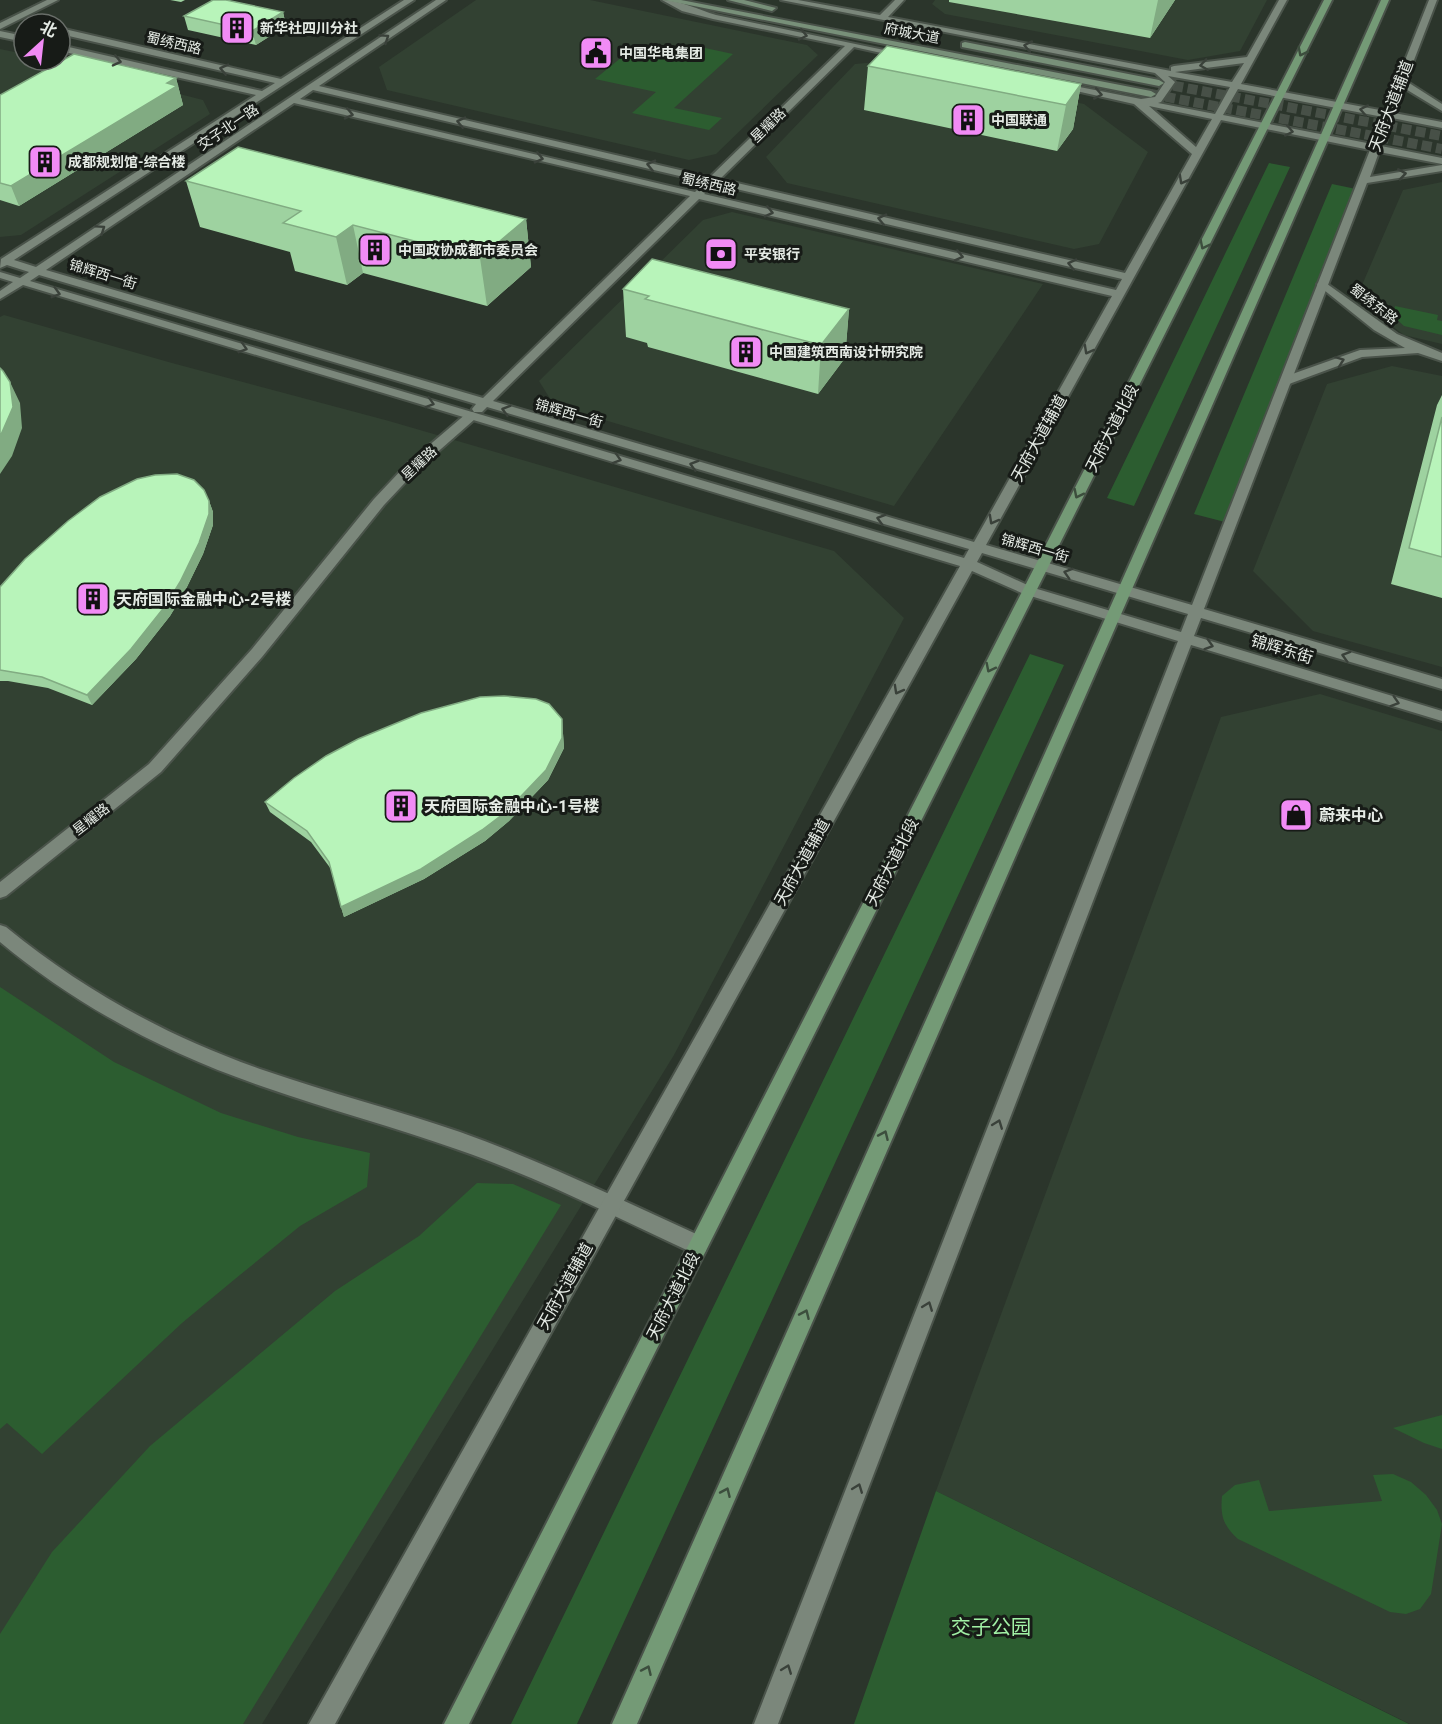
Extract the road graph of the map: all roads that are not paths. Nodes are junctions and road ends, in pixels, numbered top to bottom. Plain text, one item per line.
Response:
1 (54, 0) edge
2 (410, 0) edge
3 (442, 0) edge
4 (667, 0) edge
5 (732, 0) edge
6 (784, 0) edge
7 (900, 0) edge
8 (1283, 0) edge
9 (1328, 0) edge
10 (1385, 0) edge
11 (1433, 0) edge
12 (29, 12) edge
13 (800, 13) dead end
14 (0, 18) edge
15 (882, 18) junction
16 (12, 20) joint
17 (0, 27) edge
18 (72, 34) edge
19 (950, 42) dead end
20 (852, 45) junction
21 (72, 51) edge
22 (1251, 58) junction
23 (1158, 71) junction
24 (281, 82) junction
25 (1401, 82) junction
26 (1159, 83) tunnel mouth
27 (1235, 86) junction
28 (311, 87) junction
29 (262, 94) junction
30 (1150, 94) tunnel mouth
31 (1280, 95) junction
32 (292, 100) junction
33 (1137, 101) junction
34 (1338, 106) junction
35 (1442, 108) edge
36 (1388, 115) junction
37 (1218, 117) junction
38 (1442, 125) edge
39 (1265, 126) junction
40 (1324, 138) junction
41 (1375, 148) junction
42 (1198, 154) junction
43 (1442, 161) edge
44 (1442, 168) edge
45 (712, 179) junction
46 (1363, 181) junction
47 (696, 195) junction
48 (2, 262) edge
49 (39, 271) junction
50 (0, 275) edge
51 (1129, 277) junction
52 (22, 282) junction
53 (1323, 284) junction
54 (1119, 294) junction
55 (0, 297) edge
56 (1418, 351) junction
57 (1442, 357) edge
58 (1285, 381) junction
59 (484, 403) junction
60 (471, 416) junction
61 (978, 547) junction
62 (969, 564) junction
63 (1042, 566) junction
64 (1124, 590) junction
65 (1029, 591) junction
66 (1196, 612) junction
67 (1112, 616) junction
68 (1186, 639) junction
69 (1442, 684) edge
70 (1442, 716) edge
71 (0, 891) edge
72 (0, 932) edge
73 (611, 1205) junction
74 (698, 1245) junction
75 (321, 1724) edge
76 (456, 1724) edge
77 (624, 1724) edge
78 (766, 1724) edge

1 - 12 street
2 - 24 street, 交子北一路
28 -> 3 street, 交子北一路
4 -> 20 street
4 - 30 main road, 府城大道
5 - 13 main road
6 - 15 street
7 - 15 street
8 - 22 street, 天府大道辅道
9 -> 31 main road, 天府大道北段
10 - 34 main road
11 - 25 street, 天府大道辅道
14 - 16 street
23 -> 15 street
16 - 17 street
24 -> 18 street, 蜀绣西路
19 - 26 main road, 府城大道
20 -> 33 street
20 - 45 street, 星耀路
21 -> 29 street, 蜀绣西路
22 -> 23 street
22 - 27 street, 天府大道辅道
23 - 27 street
23 - 33 street
24 - 29 street, 交子北一路
25 - 35 street
25 - 36 street, 天府大道辅道
27 - 31 street
27 - 37 street, 天府大道辅道
28 - 32 street, 交子北一路
45 -> 28 street, 蜀绣西路
29 - 48 street, 交子北一路
31 - 34 street
31 - 39 main road, 天府大道北段
32 -> 47 street, 蜀绣西路
49 -> 32 street, 交子北一路
33 - 37 street
33 - 42 street
36 -> 34 street
34 - 40 main road
36 - 38 street
36 - 41 street, 天府大道辅道
37 - 39 street
37 - 42 street, 天府大道辅道
39 -> 40 street
39 -> 63 main road, 天府大道北段
40 - 41 street
40 - 64 main road
41 - 43 street
41 - 46 street, 天府大道辅道
42 -> 51 street, 天府大道辅道
46 -> 44 street
45 - 47 street, 星耀路
51 -> 45 street, 蜀绣西路
46 - 53 street, 天府大道辅道
47 -> 54 street, 蜀绣西路
47 - 59 street, 星耀路
48 - 49 street, 锦辉西一街
49 - 52 street, 交子北一路
49 - 59 street, 锦辉西一街
50 - 52 street, 锦辉西一街
51 - 54 street, 天府大道辅道
52 - 55 street, 交子北一路
52 -> 60 street, 锦辉西一街
53 - 56 street, 蜀绣东路
53 - 58 street, 天府大道辅道
54 -> 61 street, 天府大道辅道
56 - 57 street, 蜀绣东路
58 -> 56 street
58 - 66 street, 天府大道辅道
59 - 60 street, 星耀路
61 -> 59 street, 锦辉西一街
60 -> 62 street, 锦辉西一街
60 - 71 street, 星耀路
61 - 62 street, 天府大道辅道
61 - 63 street, 锦辉西一街
62 - 65 street, 锦辉西一街
62 -> 73 street, 天府大道辅道
64 -> 63 street, 锦辉西一街
63 - 65 main road, 天府大道北段
64 - 66 street, 锦辉东街
64 - 67 main road
65 - 67 street, 锦辉西一街
65 -> 74 main road, 天府大道北段
66 - 68 street, 天府大道辅道
69 -> 66 street, 锦辉东街
67 - 68 street, 锦辉东街
77 -> 67 main road
68 -> 70 street, 锦辉东街
78 -> 68 street, 天府大道辅道
72 - 73 street
73 - 74 street
73 - 75 street, 天府大道辅道
74 - 76 main road, 天府大道北段

